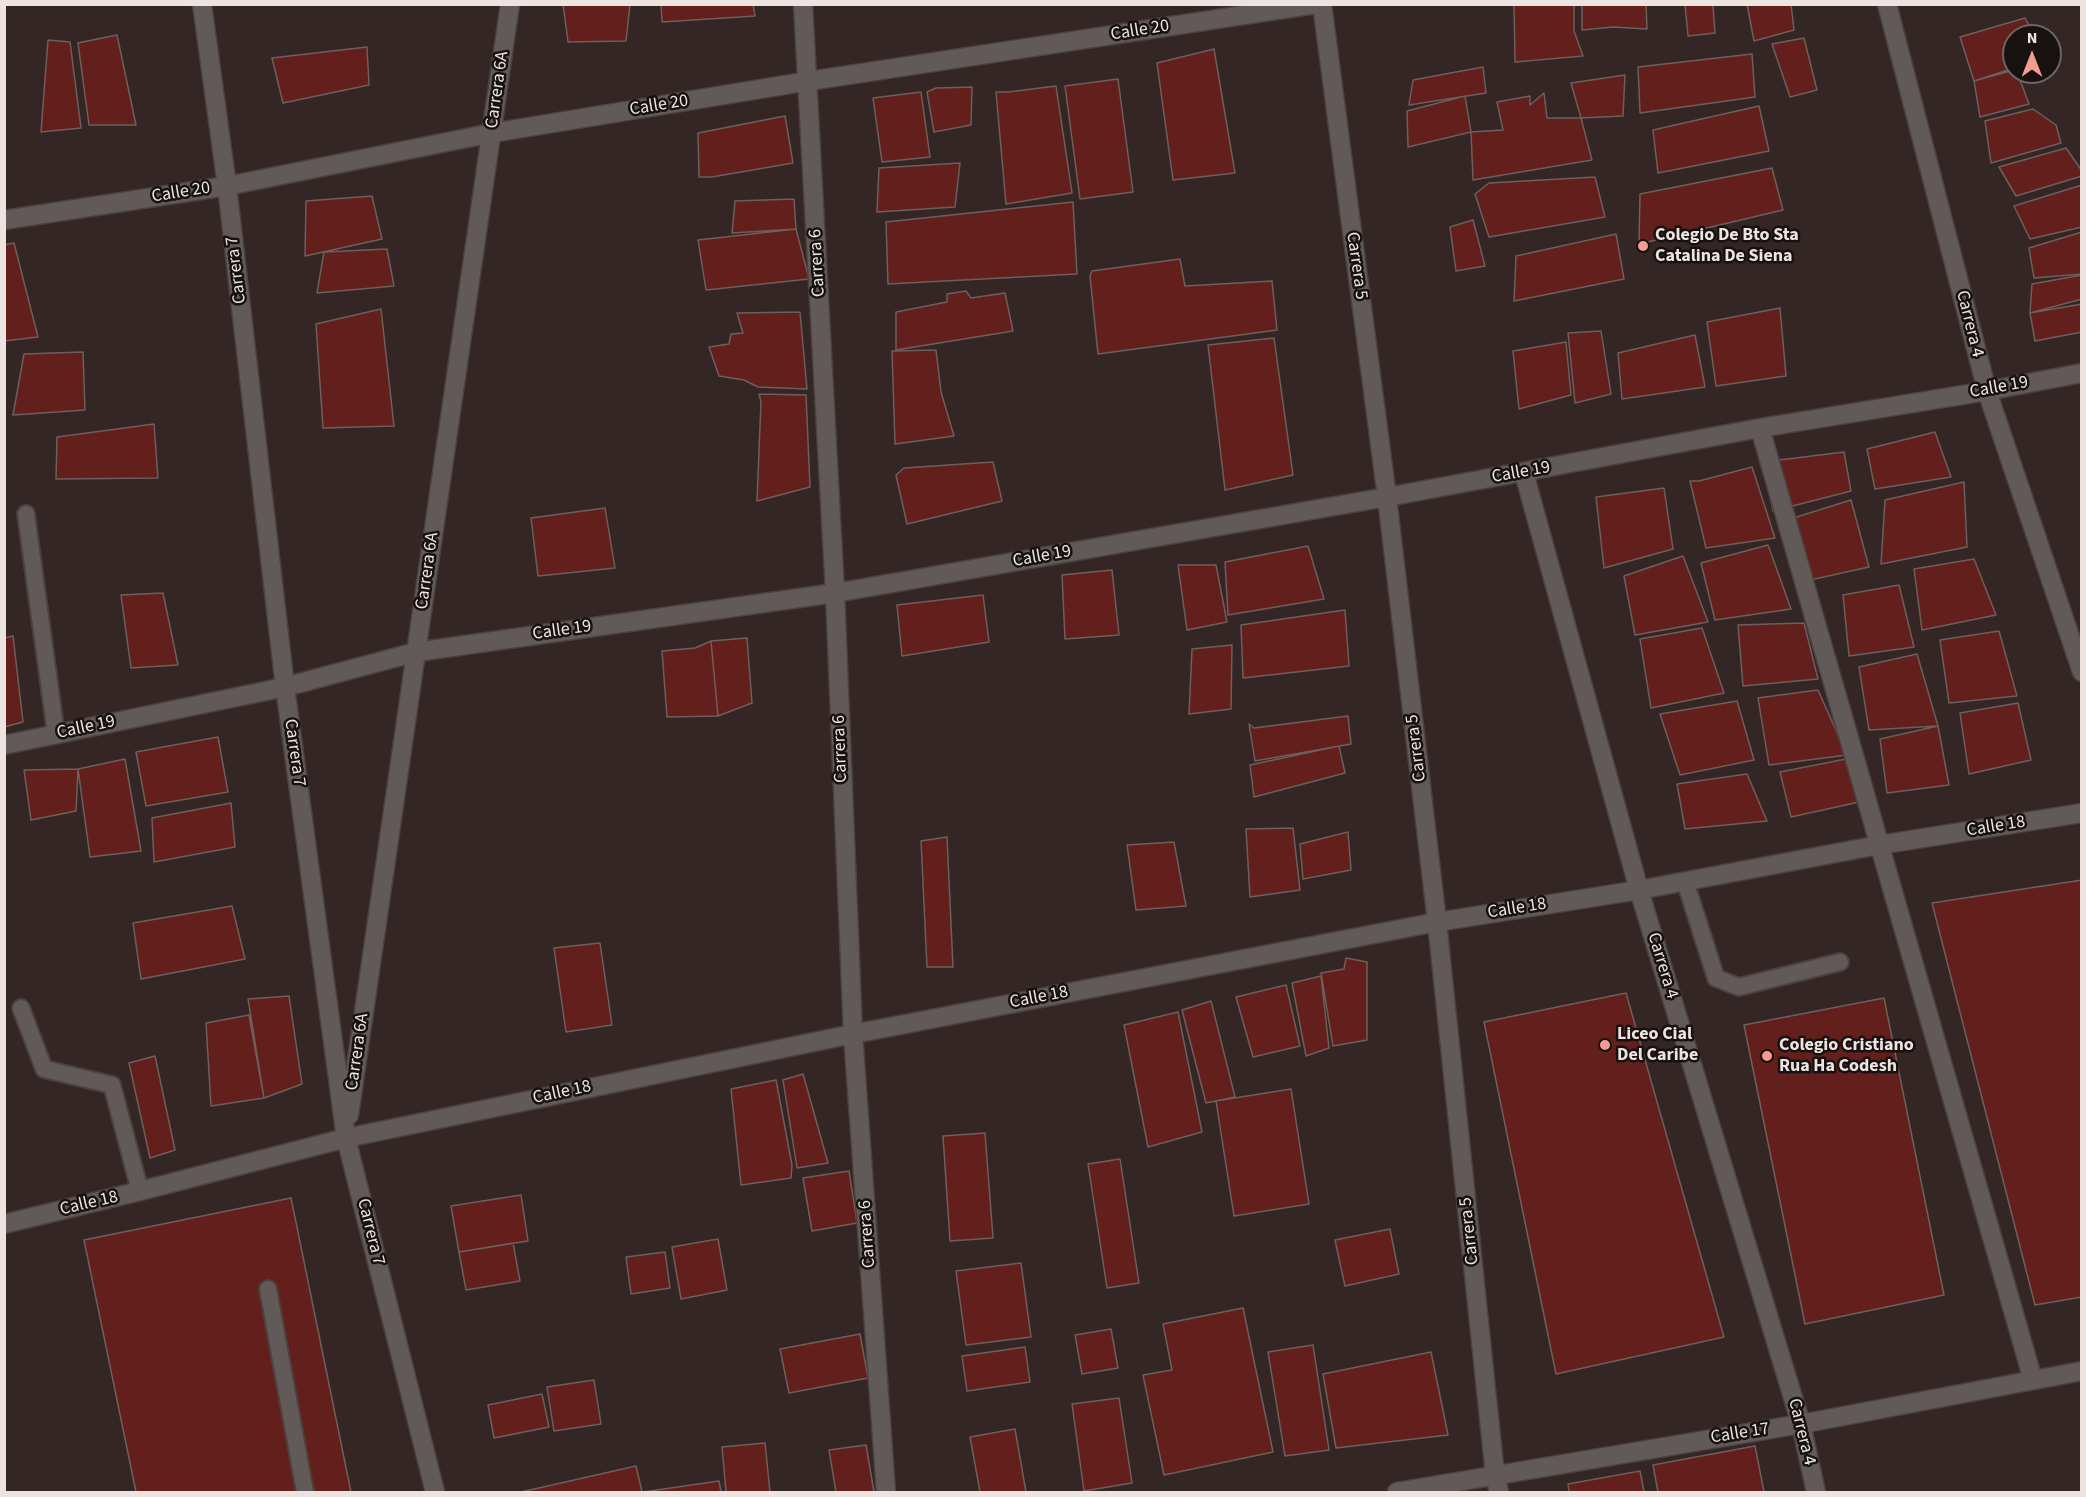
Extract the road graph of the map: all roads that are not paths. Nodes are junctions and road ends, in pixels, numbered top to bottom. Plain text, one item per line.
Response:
1 (202, 4) edge
2 (510, 4) edge
3 (803, 4) edge
4 (1316, 4) edge
5 (1322, 4) edge
6 (1887, 4) edge
7 (809, 81) junction
8 (492, 133) junction
9 (227, 186) junction
10 (4, 220) edge
11 (2082, 373) edge
12 (1987, 391) junction
13 (1760, 428) junction
14 (1524, 473) junction
15 (1387, 497) junction
16 (26, 514) dead end
17 (835, 593) junction
18 (416, 652) junction
19 (2082, 672) edge
20 (285, 687) junction
21 (56, 734) junction
22 (4, 745) edge
23 (2082, 813) edge
24 (1879, 845) junction
25 (1685, 881) junction
26 (1639, 890) junction
27 (1437, 922) junction
28 (1840, 962) dead end
29 (21, 1008) dead end
30 (853, 1034) junction
31 (346, 1138) junction
32 (140, 1191) junction
33 (4, 1224) edge
34 (268, 1289) dead end
35 (2082, 1371) edge
36 (2032, 1380) junction
37 (1801, 1424) junction
38 (1497, 1484) edge
39 (305, 1492) edge
40 (435, 1492) edge
41 (886, 1492) edge
42 (1397, 1492) edge
43 (1816, 1492) edge

1 - 9 street, Carrera 7
2 - 8 street, Carrera 6A
3 - 7 street, Carrera 6
4 - 7 street, Calle 20
5 - 15 street, Carrera 5
6 - 12 street, Carrera 4
7 - 8 street, Calle 20
7 - 17 street, Carrera 6
8 - 9 street, Calle 20
8 - 18 street, Carrera 6A
9 - 10 street, Calle 20
9 - 20 street, Carrera 7
11 - 12 street, Calle 19
12 - 13 street, Calle 19
12 - 19 street, Carrera 4
13 - 14 street, Calle 19
13 - 24 street
14 - 15 street, Calle 19
14 - 26 street, Carrera 4
15 - 17 street, Calle 19
15 - 27 street, Carrera 5
16 - 21 lane
17 - 18 street, Calle 19
17 - 30 street, Carrera 6
18 - 20 street, Calle 19
18 - 31 street, Carrera 6A
20 - 21 street, Calle 19
20 - 31 street, Carrera 7
21 - 22 street, Calle 19
23 - 24 street, Calle 18
24 - 25 street, Calle 18
24 - 36 street
25 - 26 street, Calle 18
25 - 28 lane
26 - 27 street, Calle 18
26 - 37 street, Carrera 4
27 - 30 street, Calle 18
27 - 38 street, Carrera 5
29 - 32 lane
30 - 31 street, Calle 18
30 - 41 street, Carrera 6
31 - 32 street, Calle 18
31 - 40 street, Carrera 7
32 - 33 street, Calle 18
34 - 39 lane
35 - 36 street, Calle 17
36 - 37 street, Calle 17
37 - 38 street, Calle 17
37 - 43 street, Carrera 4
38 - 42 street, Calle 17

